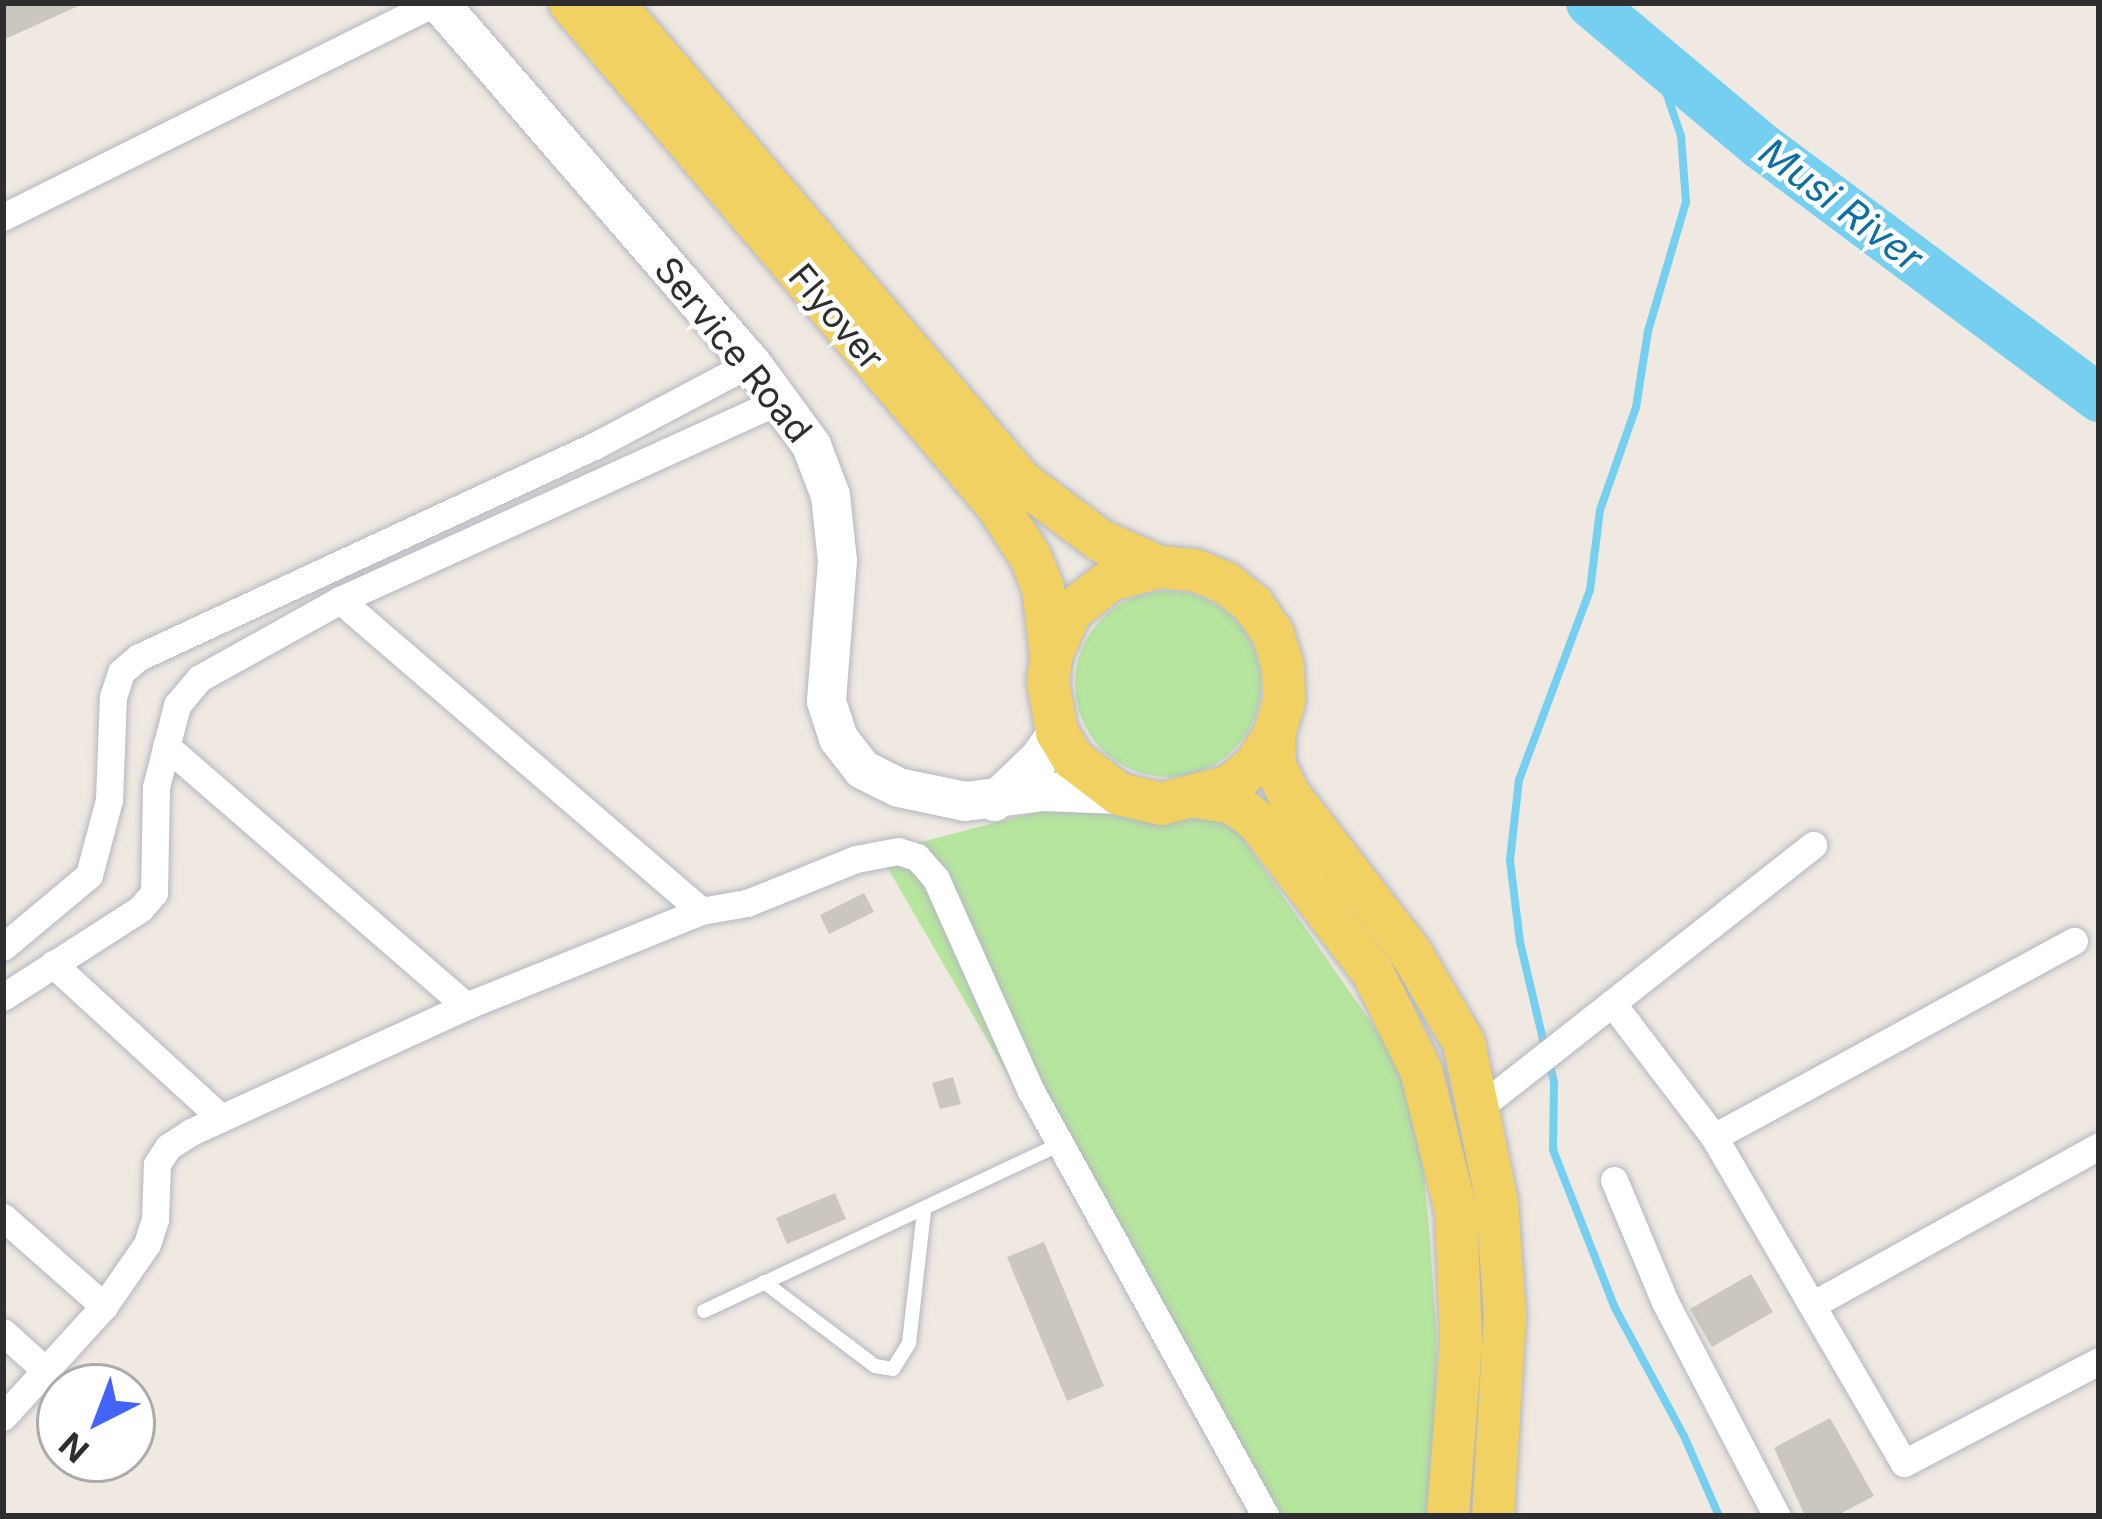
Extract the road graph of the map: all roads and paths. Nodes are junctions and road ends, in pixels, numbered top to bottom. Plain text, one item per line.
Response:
1 (437, 3) edge
2 (570, 3) edge
3 (613, 3) edge
4 (3, 217) edge
5 (751, 364) junction
6 (779, 400) junction
7 (1009, 493) junction
8 (1159, 567) junction
9 (340, 600) junction
10 (1051, 656) junction
11 (1057, 732) junction
12 (1274, 735) junction
13 (166, 746) junction
14 (1119, 794) junction
15 (1196, 797) junction
16 (994, 802) junction
17 (1813, 845) dead end
18 (701, 911) junction
19 (2074, 941) dead end
20 (3, 947) edge
21 (53, 964) junction
22 (3, 997) edge
23 (1612, 1003) junction
24 (466, 1006) junction
25 (1480, 1107) junction
26 (221, 1118) junction
27 (1714, 1136) junction
28 (1059, 1145) junction
29 (2099, 1146) edge
30 (1615, 1180) dead end
31 (924, 1211) junction
32 (3, 1216) edge
33 (764, 1282) junction
34 (1812, 1305) junction
35 (104, 1306) junction
36 (704, 1311) dead end
37 (3, 1332) edge
38 (2099, 1361) edge
39 (37, 1363) edge
40 (53, 1363) edge
41 (36, 1382) edge
42 (3, 1417) edge
43 (1266, 1516) edge
44 (1448, 1516) edge
45 (1493, 1516) edge
46 (1777, 1516) edge

1 - 4 street
1 - 5 main road, Service Road
2 - 7 main road, Flyover
3 - 7 main road, Flyover
5 - 6 main road, Service Road
5 - 20 street
6 - 9 street
6 - 16 main road, Service Road
7 - 8 main road, Flyover
7 - 10 main road, Flyover
8 - 10 main road
8 - 12 main road
9 - 13 street
9 - 18 street
10 - 11 main road
11 - 14 main road
11 - 16 main road
12 - 15 main road
12 - 25 main road
13 - 21 street
13 - 24 street
14 - 15 main road
14 - 16 main road, Service Road
15 - 44 main road
17 - 23 street
18 - 24 street
18 - 28 street
19 - 27 street
21 - 22 street
21 - 26 street
23 - 25 street
23 - 27 street
24 - 26 street
25 - 45 main road
26 - 35 street
27 - 34 street
28 - 31 lane
28 - 43 street
29 - 34 street
30 - 46 street
31 - 33 lane
31 - 33 lane
32 - 35 street
33 - 36 lane
34 - 38 street
35 - 40 street
37 - 39 street
41 - 42 street

